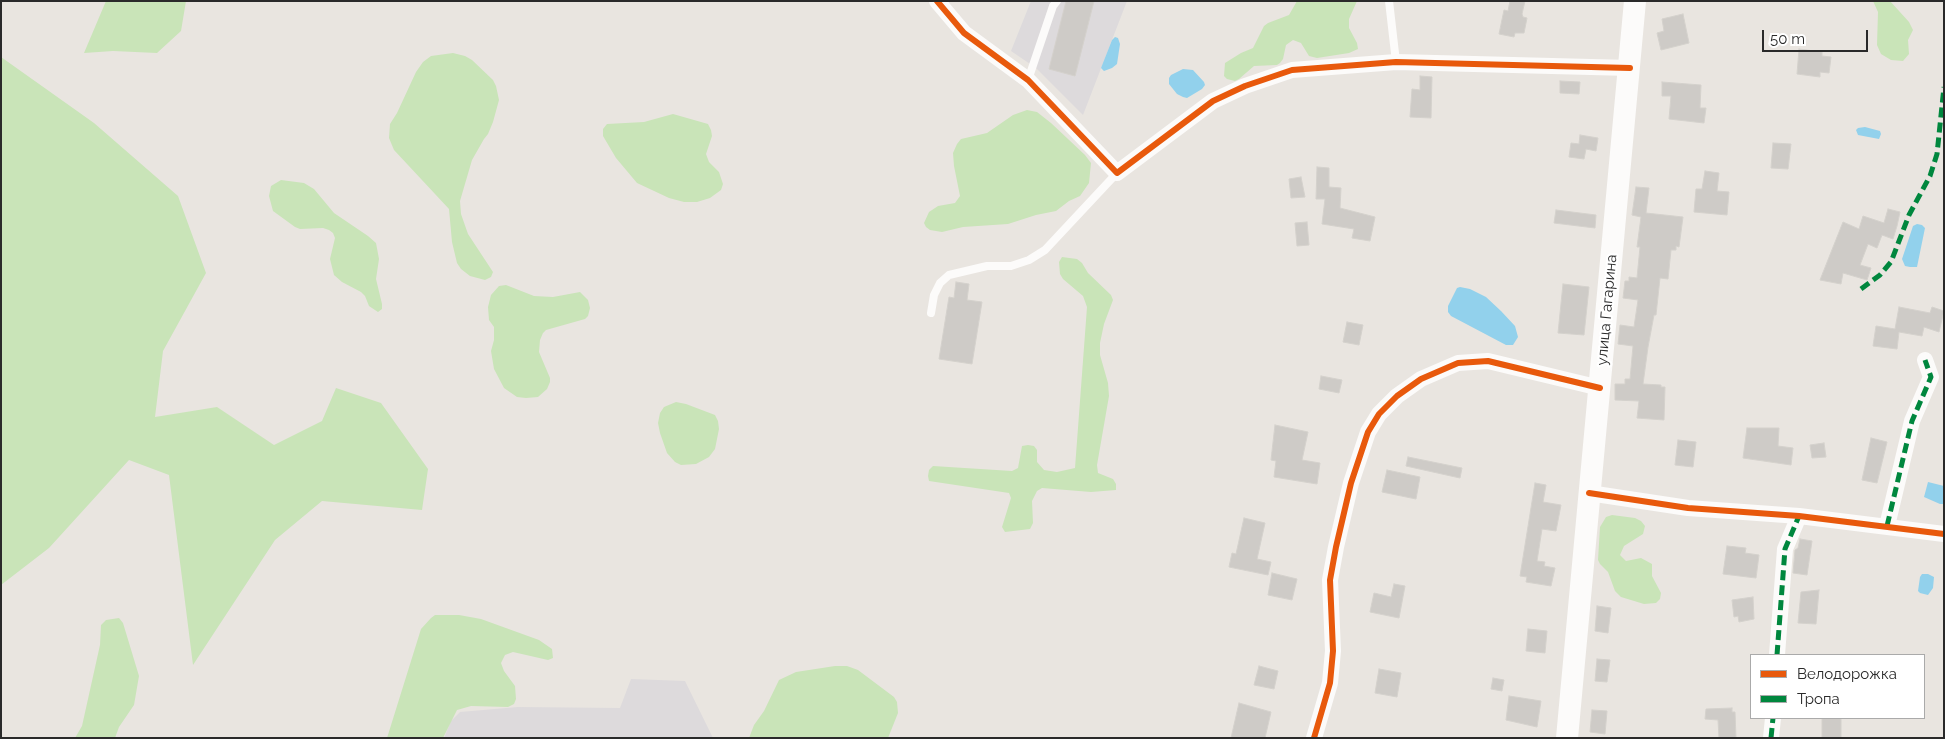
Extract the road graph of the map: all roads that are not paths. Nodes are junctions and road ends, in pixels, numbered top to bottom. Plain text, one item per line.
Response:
1 (937, 1) edge
2 (1057, 1) edge
3 (1389, 1) edge
4 (1635, 1) edge
5 (1396, 62) junction
6 (1630, 68) junction
7 (1028, 80) junction
8 (1117, 172) junction
9 (931, 313) dead end
10 (1925, 360) dead end
11 (1600, 388) junction
12 (1589, 493) junction
13 (1799, 516) junction
14 (1887, 526) junction
15 (1944, 534) edge
16 (1777, 654) edge
17 (1773, 719) edge
18 (1314, 738) edge
19 (1567, 738) edge
20 (1771, 738) edge

1 - 7 street
2 - 7 lane
3 - 5 lane
4 - 6 main road, улица Гагарина
5 - 6 street
5 - 8 street
6 - 11 main road, улица Гагарина
7 - 8 street
8 - 9 lane
10 - 14 street
11 - 12 main road, улица Гагарина
11 - 18 street
12 - 13 street
12 - 19 main road, улица Гагарина
13 - 14 street
13 - 16 street
14 - 15 street
17 - 20 street

